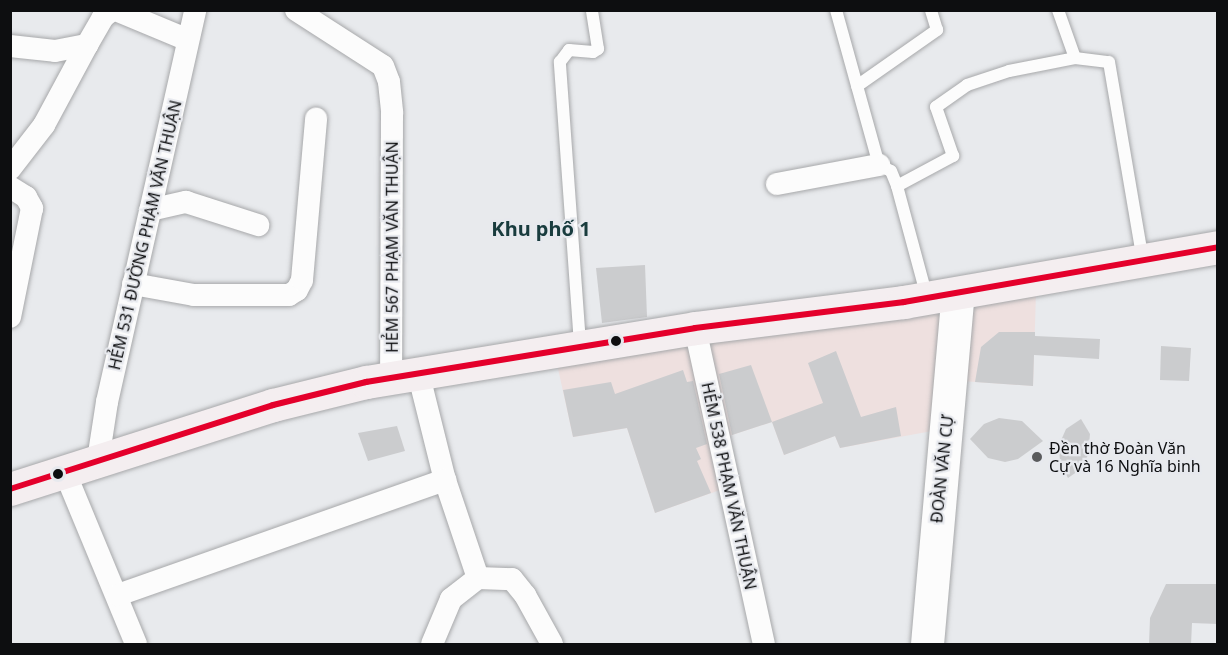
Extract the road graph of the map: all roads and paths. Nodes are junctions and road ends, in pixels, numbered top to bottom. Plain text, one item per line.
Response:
1 (114, 10) edge
2 (195, 10) edge
3 (296, 10) edge
4 (592, 10) edge
5 (836, 10) edge
6 (931, 10) edge
7 (1058, 10) edge
8 (188, 40) junction
9 (87, 45) junction
10 (10, 46) edge
11 (1075, 58) junction
12 (857, 86) junction
13 (316, 119) dead end
14 (879, 165) junction
15 (10, 169) edge
16 (777, 184) dead end
17 (897, 186) junction
18 (10, 187) edge
19 (150, 210) junction
20 (258, 225) dead end
21 (1218, 247) edge
22 (1143, 261) junction
23 (133, 284) junction
24 (958, 293) junction
25 (927, 297) junction
26 (10, 317) edge
27 (695, 328) junction
28 (580, 348) junction
29 (405, 378) junction
30 (98, 460) junction
31 (63, 470) junction
32 (446, 480) junction
33 (10, 489) edge
34 (478, 578) junction
35 (118, 595) junction
36 (130, 643) edge
37 (432, 645) edge
38 (552, 645) edge
39 (764, 645) edge
40 (927, 645) edge

1 - 8 street
1 - 9 street
2 - 8 street, HẺM 531 ĐƯỜNG PHẠM VĂN THUẬN
3 - 29 street, HẺM 567 PHẠM VĂN THUẬN
4 - 28 lane
5 - 12 lane
6 - 12 lane
7 - 11 lane
8 - 19 street, HẺM 531 ĐƯỜNG PHẠM VĂN THUẬN
9 - 10 street
9 - 15 street
11 - 17 lane
11 - 22 lane
12 - 14 lane
13 - 23 street
14 - 16 street
14 - 17 lane
17 - 25 lane
18 - 26 street
19 - 20 street
19 - 23 street, HẺM 531 ĐƯỜNG PHẠM VĂN THUẬN
21 - 22 main road
22 - 24 main road
23 - 30 street, HẺM 531 ĐƯỜNG PHẠM VĂN THUẬN
24 - 25 main road
24 - 40 street, ĐOÀN VĂN CỰ
25 - 27 main road
27 - 28 main road
27 - 39 street, HẺM 538 PHẠM VĂN THUẬN
28 - 29 main road
29 - 30 main road
29 - 32 street, HẺM 567 PHẠM VĂN THUẬN
30 - 31 main road
31 - 33 main road
31 - 35 street
32 - 34 street, HẺM 567 PHẠM VĂN THUẬN
32 - 35 street
34 - 37 street
34 - 38 street
35 - 36 street

